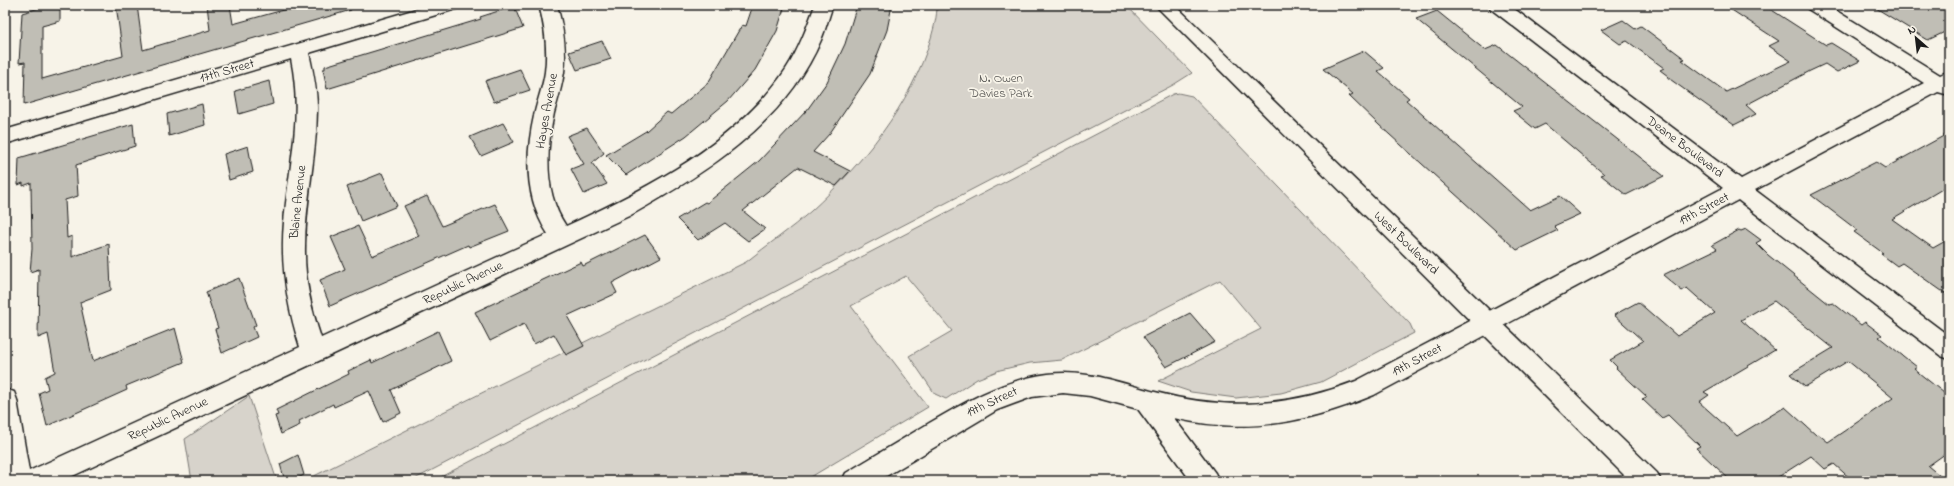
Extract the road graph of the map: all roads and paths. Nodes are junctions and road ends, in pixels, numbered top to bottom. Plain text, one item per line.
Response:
1 (450, 5) edge
2 (548, 5) edge
3 (824, 5) edge
4 (1164, 5) edge
5 (1497, 5) edge
6 (1814, 5) edge
7 (299, 50) junction
8 (1946, 84) edge
9 (5, 137) edge
10 (1740, 189) junction
11 (562, 237) junction
12 (1488, 323) junction
13 (1949, 349) edge
14 (314, 352) junction
15 (5, 400) edge
16 (1147, 401) junction
17 (18, 481) edge
18 (35, 481) edge
19 (855, 481) edge
20 (1206, 481) edge
21 (1648, 481) edge

1 - 7 street, 17th Street
2 - 11 street, Hayes Avenue
3 - 11 street, Republic Avenue
4 - 12 street, West Boulevard
5 - 10 street, Deane Boulevard
6 - 8 street
7 - 9 street, 17th Street
7 - 14 street, Blaine Avenue
8 - 10 street, 19th Street
10 - 12 street, 19th Street
10 - 13 street, Deane Boulevard
11 - 14 street, Republic Avenue
12 - 16 street, 19th Street
12 - 21 street, West Boulevard
14 - 18 street, Republic Avenue
15 - 17 street
16 - 19 street, 19th Street
16 - 20 street

